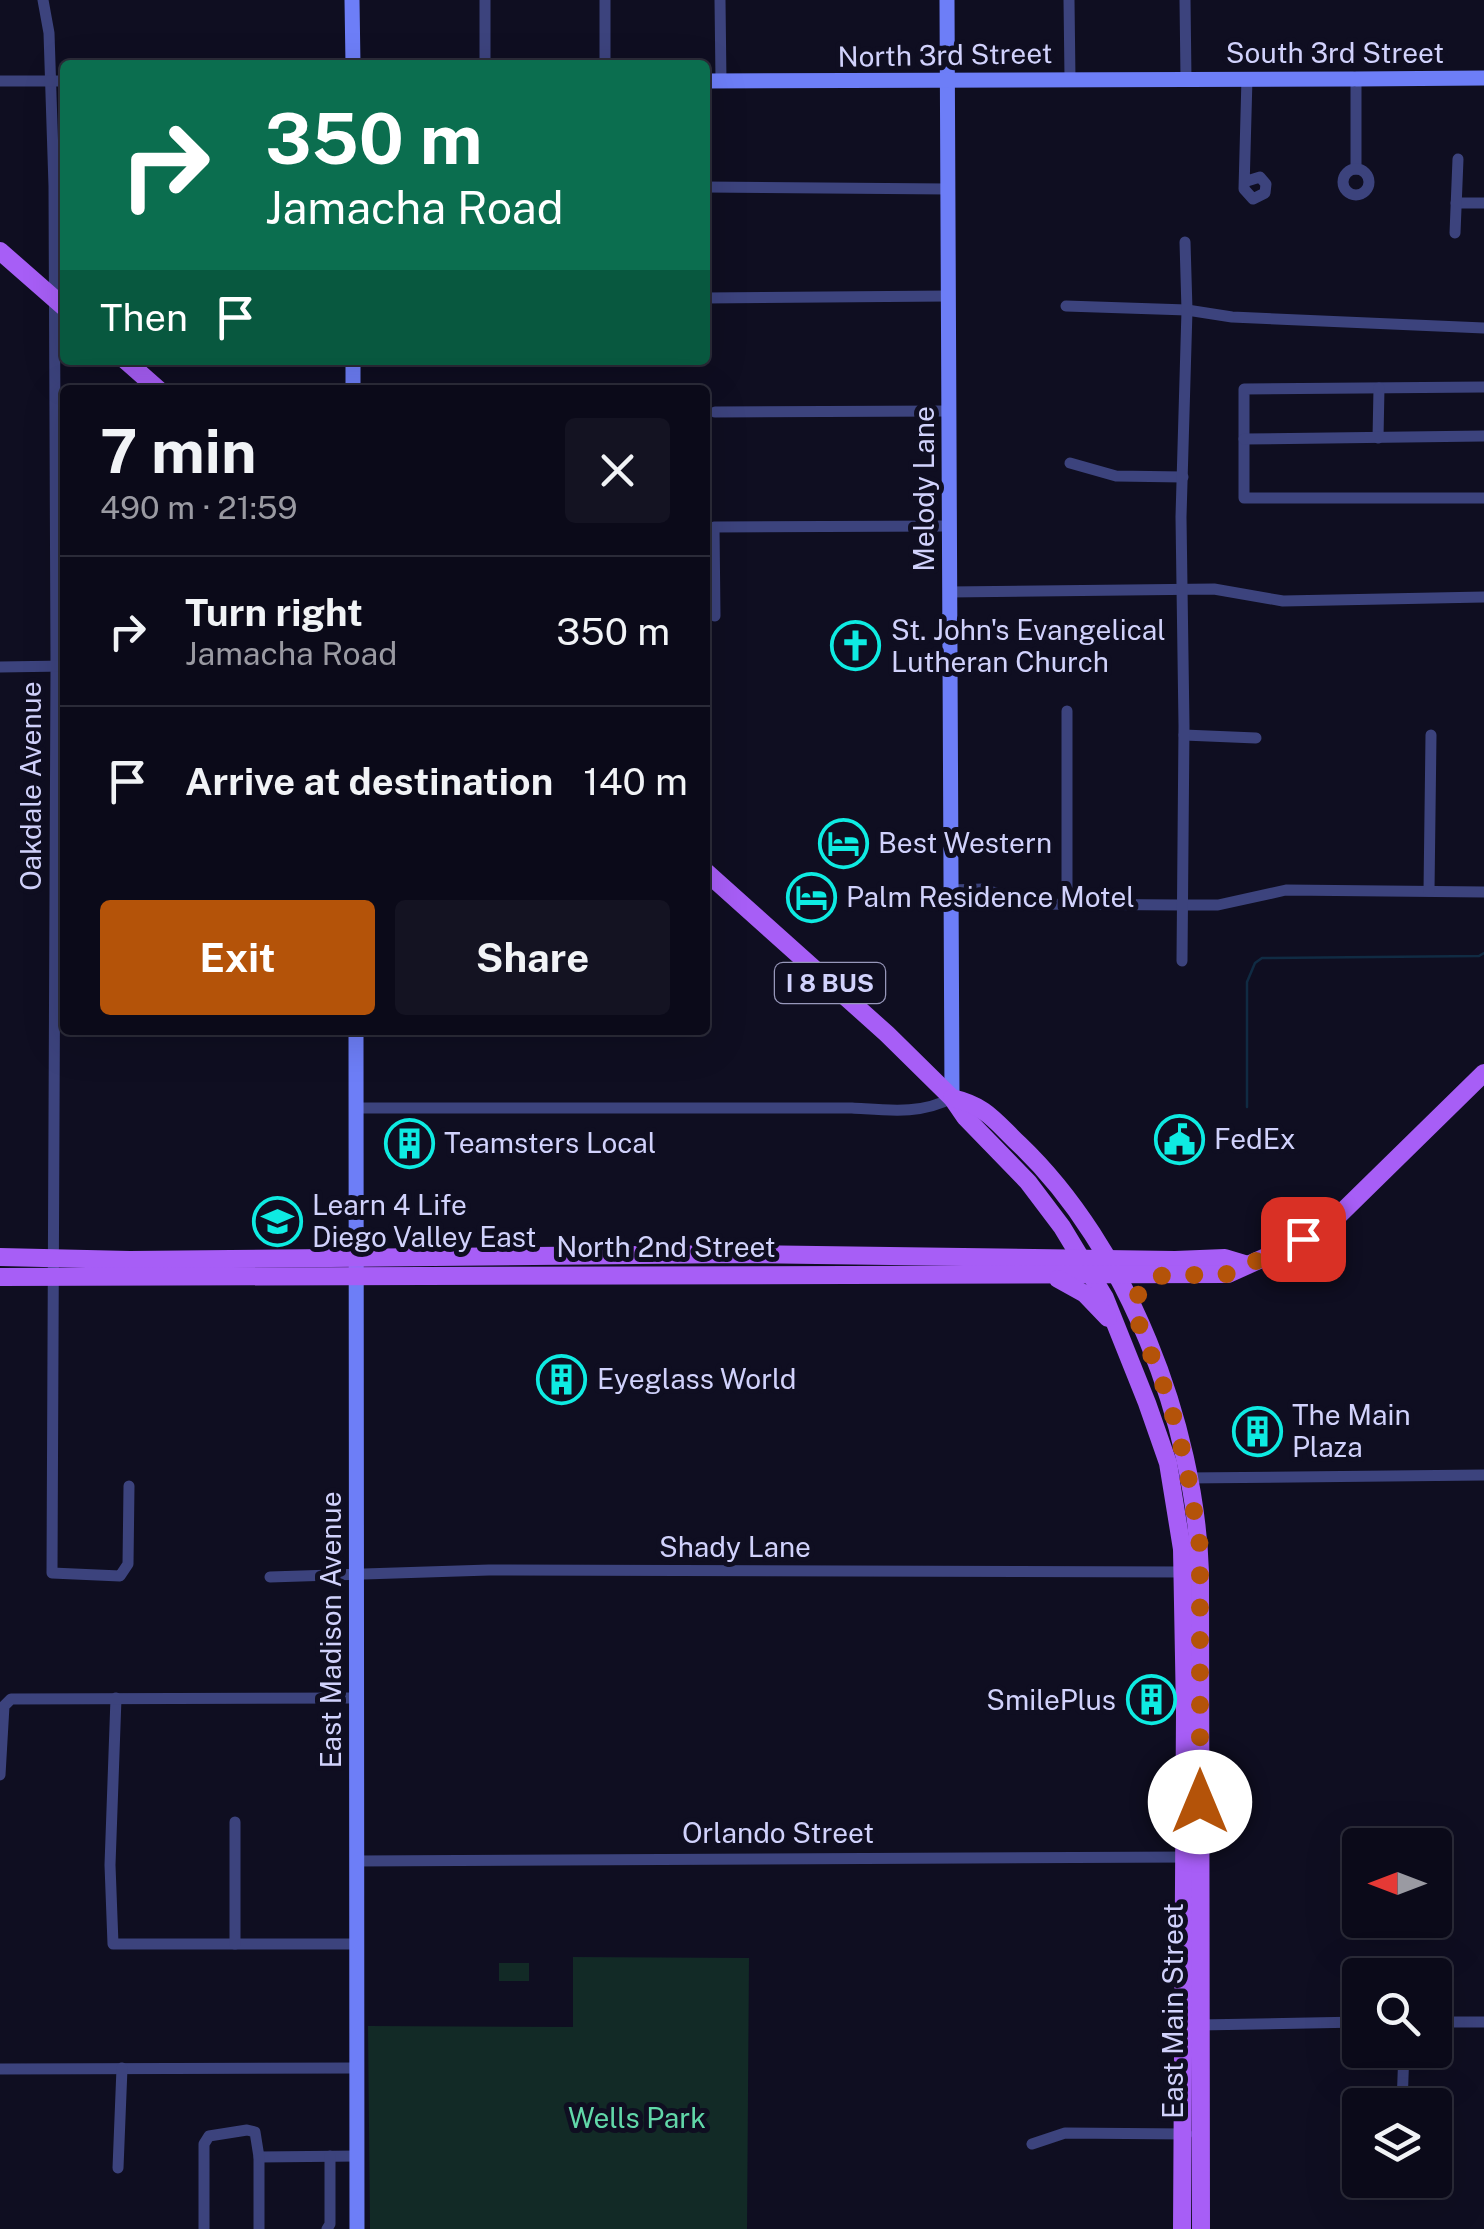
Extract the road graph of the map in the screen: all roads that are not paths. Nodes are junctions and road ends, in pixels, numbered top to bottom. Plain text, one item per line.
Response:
1 (43, 0) edge
2 (352, 0) edge
3 (485, 0) edge
4 (605, 0) edge
5 (720, 0) edge
6 (947, 0) edge
7 (1069, 0) edge
8 (1185, 0) edge
9 (353, 60) edge
10 (485, 60) edge
11 (605, 60) edge
12 (1070, 78) junction
13 (1186, 78) junction
14 (1247, 78) junction
15 (1484, 78) edge
16 (1355, 79) junction
17 (0, 81) edge
18 (60, 81) edge
19 (50, 82) junction
20 (713, 82) edge
21 (948, 82) junction
22 (59, 133) edge
23 (1458, 160) dead end
24 (1356, 169) dead end
25 (1247, 180) dead end
26 (710, 187) edge
27 (948, 189) junction
28 (1456, 203) junction
29 (1484, 203) edge
30 (1455, 233) dead end
31 (1186, 242) dead end
32 (0, 251) edge
33 (949, 296) junction
34 (710, 298) edge
35 (59, 303) edge
36 (1066, 306) dead end
37 (1187, 310) junction
38 (1484, 328) edge
39 (131, 365) edge
40 (153, 385) edge
41 (1484, 387) edge
42 (1379, 388) junction
43 (949, 411) junction
44 (714, 412) dead end
45 (1484, 436) edge
46 (1378, 438) junction
47 (1244, 439) junction
48 (1070, 463) dead end
49 (1183, 477) junction
50 (1484, 498) edge
51 (949, 526) junction
52 (60, 548) edge
53 (949, 592) junction
54 (1183, 592) junction
55 (1484, 597) edge
56 (716, 616) dead end
57 (60, 666) edge
58 (0, 667) edge
59 (1067, 711) dead end
60 (1184, 735) junction
61 (1430, 735) dead end
62 (1256, 738) dead end
63 (60, 752) edge
64 (710, 876) edge
65 (951, 890) junction
66 (1429, 891) junction
67 (1484, 892) edge
68 (1067, 904) junction
69 (1182, 905) junction
70 (1182, 961) dead end
71 (356, 1035) edge
72 (1484, 1073) edge
73 (952, 1098) junction
74 (356, 1108) junction
75 (1058, 1222) junction
76 (711, 1255) junction
77 (557, 1256) junction
78 (0, 1257) edge
79 (1080, 1257) junction
80 (1040, 1258) junction
81 (1107, 1258) junction
82 (1246, 1264) junction
83 (804, 1266) junction
84 (356, 1267) junction
85 (54, 1268) junction
86 (692, 1274) junction
87 (523, 1276) junction
88 (1092, 1276) junction
89 (1117, 1276) junction
90 (1154, 1276) junction
91 (1052, 1277) junction
92 (0, 1278) edge
93 (1133, 1309) junction
94 (1121, 1334) junction
95 (1484, 1475) edge
96 (1179, 1478) junction
97 (129, 1486) dead end
98 (1192, 1572) junction
99 (356, 1576) junction
100 (270, 1577) dead end
101 (116, 1698) junction
102 (355, 1698) junction
103 (0, 1775) edge
104 (234, 1822) dead end
105 (1191, 1857) junction
106 (356, 1861) junction
107 (235, 1944) junction
108 (356, 1944) junction
109 (1342, 2022) edge
110 (1452, 2022) edge
111 (1484, 2022) edge
112 (1192, 2025) junction
113 (122, 2068) junction
114 (356, 2068) junction
115 (0, 2069) edge
116 (1192, 2134) junction
117 (1032, 2144) dead end
118 (330, 2156) junction
119 (358, 2156) junction
120 (259, 2157) junction
121 (118, 2168) dead end
122 (204, 2229) edge
123 (259, 2229) edge
124 (327, 2229) edge
125 (357, 2229) edge
126 (1182, 2229) edge
127 (1201, 2229) edge

1 - 19 street, Oakdale Avenue
2 - 9 street
3 - 10 street
4 - 11 street
5 - 20 street
6 - 21 street, Melody Lane
7 - 12 street
8 - 13 street
12 - 13 street, North 3rd Street
12 - 21 street, North 3rd Street
13 - 14 street, South 3rd Street
14 - 16 street, South 3rd Street
14 - 25 street
15 - 16 street, South 3rd Street
16 - 24 street
17 - 19 street
18 - 19 street
19 - 22 street, Oakdale Avenue
20 - 21 street, North 3rd Street
21 - 27 street, Melody Lane
22 - 35 street, Oakdale Avenue
23 - 28 street
26 - 27 street
27 - 33 street, Melody Lane
28 - 29 street
28 - 30 street
31 - 37 street
32 - 35 main road
33 - 34 street
33 - 43 street, Melody Lane
35 - 52 street, Oakdale Avenue
36 - 37 street
37 - 38 street
37 - 49 street
39 - 40 main road
41 - 42 street
42 - 46 street
42 - 47 street
43 - 44 street
43 - 51 street, Melody Lane
45 - 46 street
46 - 47 street
47 - 50 street
48 - 49 street
49 - 54 street
51 - 53 street, Melody Lane
51 - 56 street
53 - 54 street
53 - 65 street, Melody Lane
54 - 55 street
54 - 60 street
57 - 58 street
59 - 68 street
60 - 62 street
60 - 69 street
61 - 66 street
63 - 85 street, Oakdale Avenue
64 - 73 main road, East Main Street / I 8 BUS
65 - 68 street
65 - 73 street, Melody Lane
66 - 67 street
66 - 69 street
68 - 69 street
69 - 70 street
71 - 74 street, East Madison Avenue
72 - 82 main road, North 2nd Street
73 - 74 street
73 - 75 main road, East Main Street / I 8 BUS
73 - 81 main road, East Main Street / I 8 BUS
74 - 84 street, East Madison Avenue
75 - 79 main road, East Main Street / I 8 BUS
75 - 80 main road
76 - 77 main road, North 2nd Street
76 - 83 main road, North 2nd Street
76 - 86 main road
77 - 84 main road, North 2nd Street
77 - 87 main road
78 - 85 main road, North 2nd Street
79 - 80 main road, North 2nd Street
79 - 81 main road, North 2nd Street
79 - 88 main road, East Main Street / I 8 BUS
80 - 83 main road, North 2nd Street
81 - 82 main road, North 2nd Street
81 - 89 main road, East Main Street / I 8 BUS
82 - 90 main road, North 2nd Street
83 - 86 main road, North 2nd Street
83 - 91 main road, North 2nd Street
84 - 85 main road, North 2nd Street
84 - 87 main road, North 2nd Street
84 - 99 street, East Madison Avenue
85 - 92 main road, North 2nd Street
85 - 97 street, Oakdale Avenue
86 - 87 main road, North 2nd Street
88 - 89 main road, North 2nd Street
88 - 91 main road, North 2nd Street
88 - 94 main road, East Main Street / I 8 BUS
89 - 90 main road, North 2nd Street
89 - 93 main road, East Main Street / I 8 BUS
90 - 93 main road
91 - 94 main road
93 - 96 main road, East Main Street / I 8 BUS
94 - 96 main road, East Main Street / I 8 BUS
95 - 96 street
96 - 98 main road, East Main Street / I 8 BUS
98 - 99 street, Shady Lane
98 - 105 main road, East Main Street / I 8 BUS
99 - 100 street, Shady Lane
99 - 102 street, East Madison Avenue
101 - 102 street
101 - 103 street
101 - 107 street
102 - 106 street, East Madison Avenue
104 - 107 street
105 - 106 street, Orlando Street
105 - 112 main road, East Main Street / I 8 BUS
106 - 108 street, East Madison Avenue
107 - 108 street
108 - 114 street, East Madison Avenue
109 - 112 street
110 - 111 street
112 - 116 main road, East Main Street / I 8 BUS
113 - 114 street
113 - 115 street
113 - 121 street
114 - 119 street, East Madison Avenue
116 - 117 street
116 - 126 main road, East Main Street / I 8 BUS
116 - 127 main road, East Main Street / I 8 BUS
118 - 119 street
118 - 120 street
118 - 124 street
119 - 125 street, East Madison Avenue
120 - 122 street
120 - 123 street

